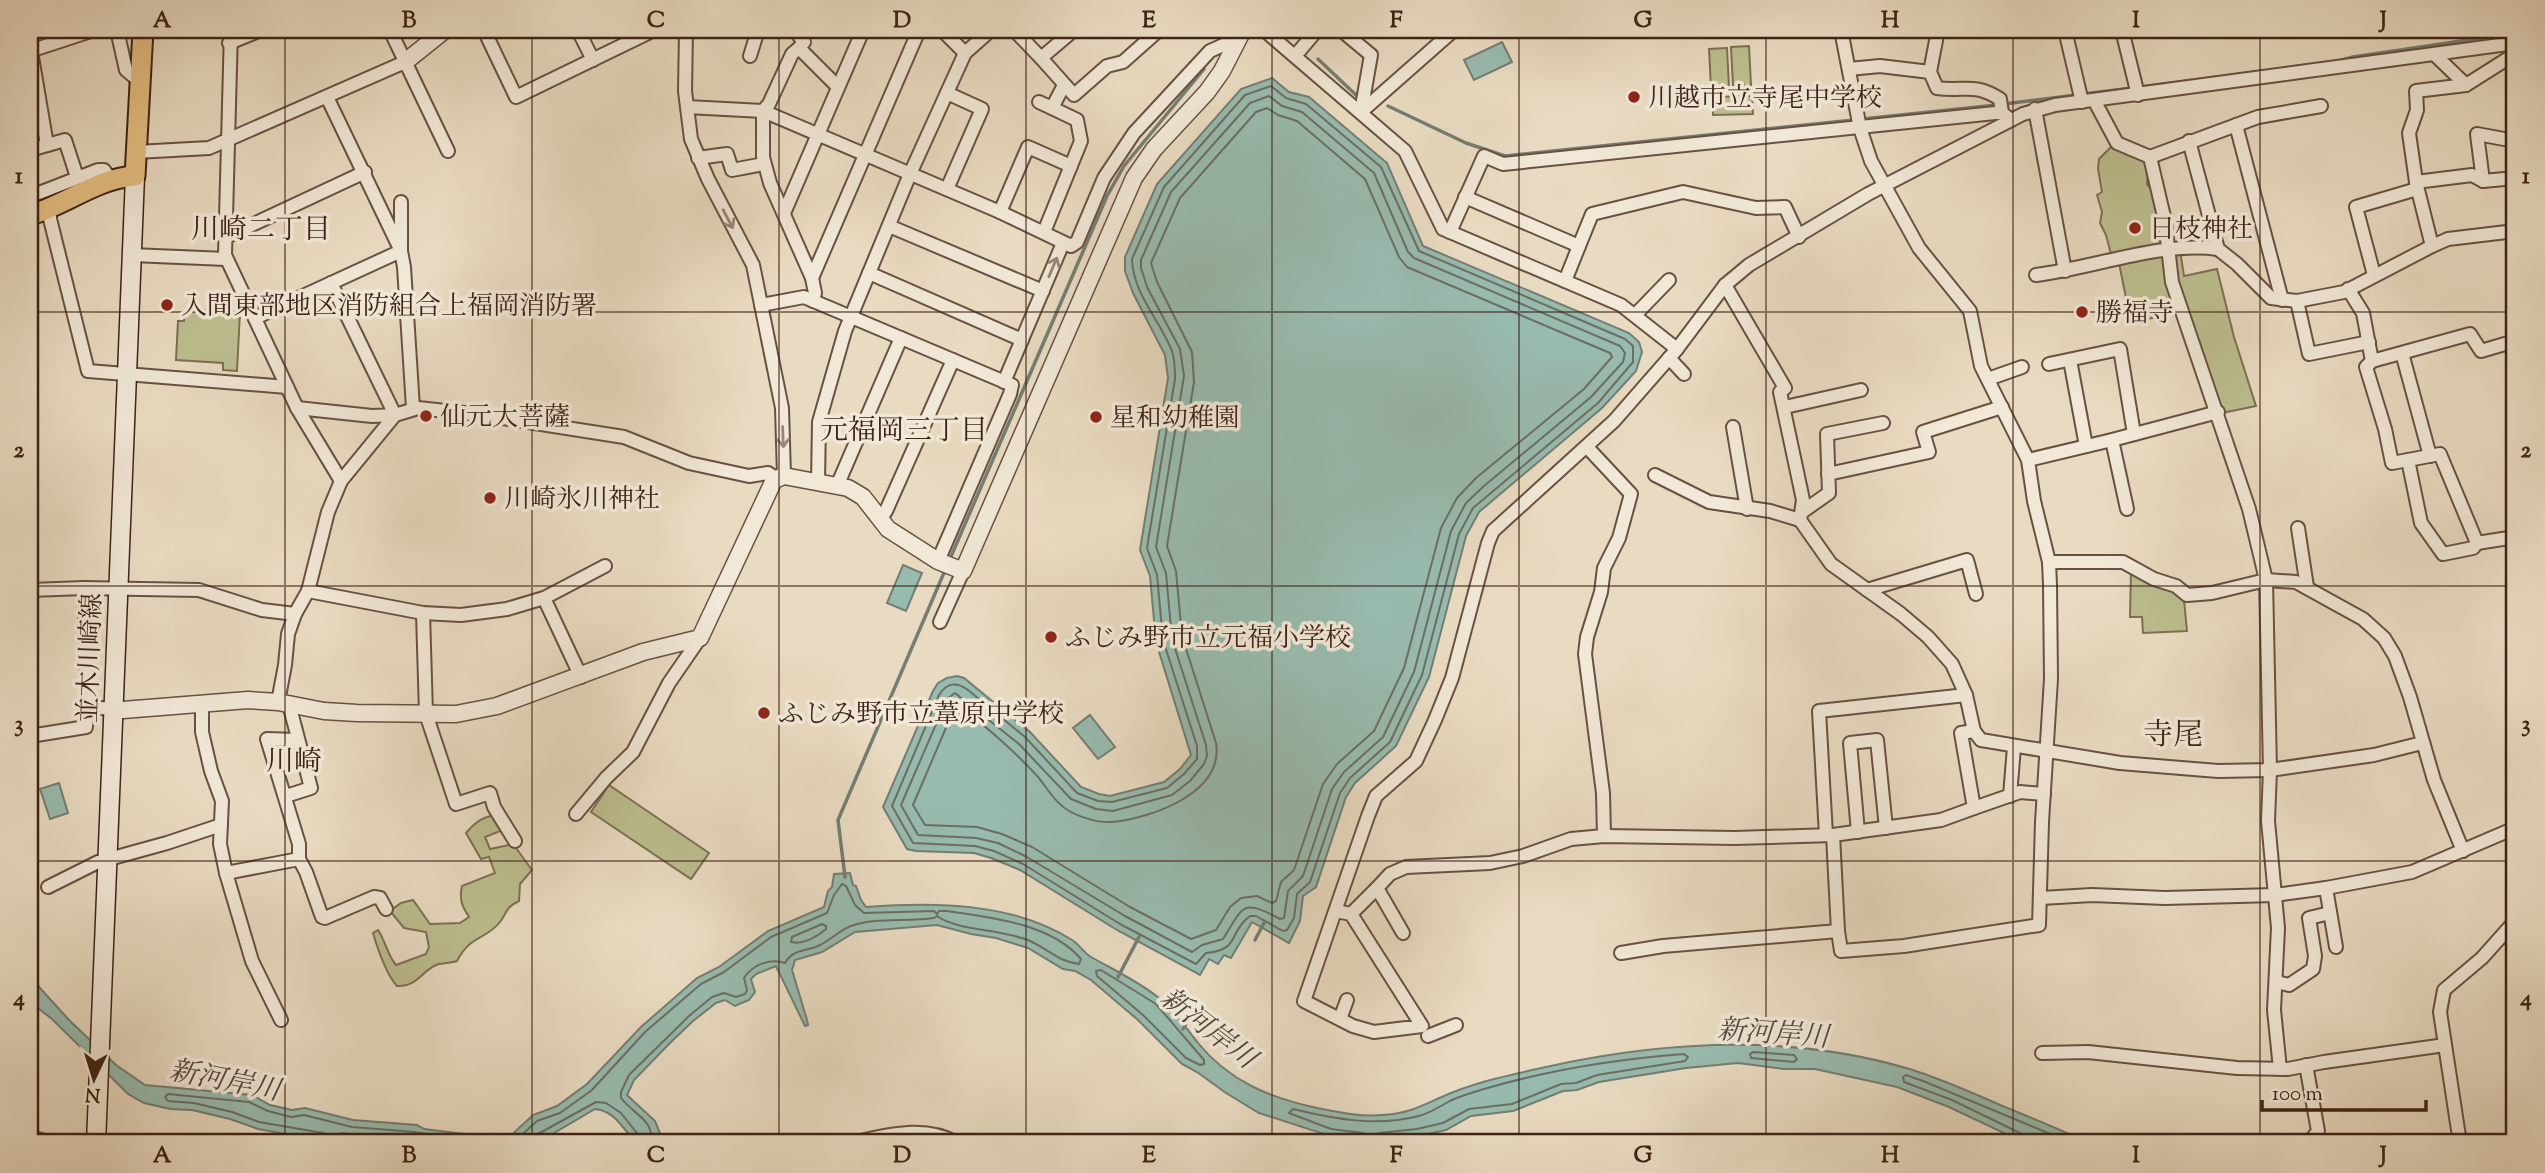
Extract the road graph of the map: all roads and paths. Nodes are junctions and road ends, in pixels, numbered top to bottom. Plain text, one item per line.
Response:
1 (94, 30) edge
2 (117, 30) edge
3 (143, 30) edge
4 (261, 30) edge
5 (390, 30) edge
6 (445, 30) edge
7 (484, 30) edge
8 (578, 30) edge
9 (654, 30) edge
10 (686, 30) edge
11 (758, 30) edge
12 (794, 30) edge
13 (812, 30) edge
14 (863, 30) edge
15 (919, 30) edge
16 (942, 30) edge
17 (991, 30) edge
18 (1014, 30) edge
19 (1074, 30) edge
20 (1159, 30) edge
21 (1264, 30) edge
22 (1317, 30) edge
23 (1341, 30) edge
24 (1454, 30) edge
25 (1840, 30) edge
26 (1938, 30) edge
27 (2065, 30) edge
28 (2122, 30) edge
29 (1241, 34) edge
30 (230, 36) edge
31 (2515, 43) edge
32 (802, 45) junction
33 (31, 51) edge
34 (965, 53) junction
35 (2434, 54) junction
36 (2515, 54) edge
37 (750, 56) dead end
38 (1294, 56) junction
39 (1041, 58) junction
40 (593, 60) junction
41 (405, 62) junction
42 (1849, 69) junction
43 (1930, 72) junction
44 (139, 81) junction
45 (1064, 85) junction
46 (2466, 85) junction
47 (838, 87) junction
48 (947, 93) junction
49 (2138, 95) junction
50 (327, 97) junction
51 (2088, 101) junction
52 (1039, 102) dead end
53 (2321, 106) dead end
54 (687, 107) junction
55 (1052, 108) junction
56 (2035, 109) junction
57 (763, 111) junction
58 (1360, 112) junction
59 (2007, 117) junction
60 (2236, 125) junction
61 (1860, 128) junction
62 (817, 134) junction
63 (228, 140) junction
64 (2189, 141) junction
65 (2515, 141) edge
66 (47, 145) junction
67 (30, 150) edge
68 (136, 152) junction
69 (448, 152) dead end
70 (864, 154) junction
71 (2150, 156) junction
72 (698, 158) junction
73 (764, 164) junction
74 (1071, 166) junction
75 (365, 172) junction
76 (910, 174) junction
77 (135, 176) junction
78 (77, 177) junction
79 (30, 178) edge
80 (2515, 178) edge
81 (111, 180) junction
82 (2483, 181) junction
83 (1884, 185) junction
84 (2416, 186) junction
85 (947, 190) junction
86 (1465, 197) junction
87 (401, 202) dead end
88 (50, 208) junction
89 (1000, 212) junction
90 (784, 213) junction
91 (30, 215) edge
92 (890, 226) junction
93 (2515, 231) edge
94 (1044, 232) junction
95 (1450, 232) junction
96 (226, 237) junction
97 (1799, 237) junction
98 (1063, 243) junction
99 (1579, 246) junction
100 (2432, 246) junction
101 (2218, 249) junction
102 (2168, 250) junction
103 (401, 251) junction
104 (132, 255) junction
105 (226, 259) junction
106 (2065, 271) junction
107 (869, 273) junction
108 (2036, 275) dead end
109 (2374, 275) junction
110 (812, 278) junction
111 (1669, 280) dead end
112 (1565, 281) junction
113 (331, 283) junction
114 (1725, 285) junction
115 (2348, 289) junction
116 (1043, 291) junction
117 (2282, 300) junction
118 (813, 301) junction
119 (2297, 301) junction
120 (761, 305) junction
121 (1636, 314) junction
122 (850, 317) junction
123 (255, 318) junction
124 (901, 338) junction
125 (1022, 341) junction
126 (2515, 341) edge
127 (2369, 342) junction
128 (2402, 353) junction
129 (1673, 354) junction
130 (953, 360) junction
131 (2070, 360) junction
132 (2372, 361) junction
133 (2049, 364) dead end
134 (2022, 367) dead end
135 (1684, 374) dead end
136 (127, 375) junction
137 (1988, 379) junction
138 (1004, 382) junction
139 (287, 387) junction
140 (1861, 390) dead end
141 (1785, 407) junction
142 (2002, 407) junction
143 (297, 408) junction
144 (412, 408) junction
145 (2218, 412) junction
146 (395, 415) junction
147 (1883, 423) dead end
148 (1733, 427) dead end
149 (2134, 434) junction
150 (2112, 440) junction
151 (2086, 446) junction
152 (1587, 447) junction
153 (2430, 456) junction
154 (2028, 460) junction
155 (2408, 460) junction
156 (1828, 474) junction
157 (1655, 475) dead end
158 (781, 477) junction
159 (341, 481) junction
160 (818, 482) junction
161 (837, 486) junction
162 (1747, 509) junction
163 (2127, 509) dead end
164 (1801, 516) junction
165 (880, 520) junction
166 (2298, 528) dead end
167 (2515, 537) edge
168 (2477, 543) junction
169 (938, 561) junction
170 (2049, 562) junction
171 (605, 566) dead end
172 (963, 571) junction
173 (2266, 580) junction
174 (2307, 587) junction
175 (84, 588) junction
176 (118, 588) junction
177 (30, 590) edge
178 (1867, 590) junction
179 (308, 591) junction
180 (1976, 594) dead end
181 (544, 598) junction
182 (423, 613) junction
183 (295, 614) junction
184 (940, 622) dead end
185 (700, 638) junction
186 (580, 677) junction
187 (1966, 695) junction
188 (202, 703) junction
189 (284, 703) junction
190 (88, 707) junction
191 (113, 709) junction
192 (426, 714) junction
193 (1975, 731) junction
194 (30, 736) edge
195 (298, 740) junction
196 (2422, 743) junction
197 (2014, 747) junction
198 (2048, 752) junction
199 (2270, 770) junction
200 (2045, 794) junction
201 (286, 796) junction
202 (2010, 796) junction
203 (1974, 808) junction
204 (576, 814) dead end
205 (221, 825) junction
206 (1886, 828) junction
207 (2515, 828) edge
208 (1858, 832) junction
209 (1829, 835) junction
210 (1604, 836) junction
211 (515, 841) dead end
212 (2463, 851) junction
213 (107, 859) junction
214 (299, 859) junction
215 (226, 873) junction
216 (48, 887) dead end
217 (1377, 888) junction
218 (2326, 888) junction
219 (2275, 895) junction
220 (2041, 898) junction
221 (386, 909) dead end
222 (1336, 911) junction
223 (1351, 914) junction
224 (2330, 914) junction
225 (2515, 921) edge
226 (1838, 931) junction
227 (2506, 932) junction
228 (1403, 933) dead end
229 (2336, 947) dead end
230 (2515, 947) edge
231 (1621, 953) dead end
232 (2276, 982) junction
233 (1347, 1000) dead end
234 (1340, 1019) junction
235 (281, 1020) dead end
236 (1456, 1025) dead end
237 (1425, 1031) junction
238 (2445, 1045) junction
239 (1432, 1051) dead end
240 (2042, 1053) dead end
241 (2306, 1065) junction
242 (2280, 1069) junction
243 (30, 1137) edge
244 (96, 1142) edge
245 (51, 1143) edge
246 (850, 1143) edge
247 (957, 1143) edge
248 (2309, 1143) edge
249 (2460, 1143) edge

1 - 33 street
2 - 44 street
3 - 44 main road
4 - 30 street
5 - 41 street
6 - 41 street
7 - 40 street
8 - 40 street
9 - 40 street
10 - 54 street
11 - 37 street
12 - 32 street
13 - 32 street
14 - 47 street
15 - 70 street
16 - 34 street
17 - 34 street
18 - 39 street
19 - 39 street
20 - 45 street
21 - 38 street
22 - 38 street
23 - 58 street
24 - 58 street
25 - 42 street
26 - 43 street
27 - 51 street
28 - 49 street
29 - 98 street
29 - 172 street
30 - 63 street
31 - 35 street
32 - 47 street
32 - 57 street
33 - 66 street
34 - 48 street
35 - 46 street
35 - 49 street
36 - 46 street
38 - 58 street
39 - 45 street
41 - 50 street
41 - 69 street
42 - 43 street
42 - 61 street
43 - 59 street
44 - 68 main road
45 - 55 street
46 - 84 street
47 - 62 street
48 - 76 street
48 - 85 street
49 - 51 street
50 - 63 street
50 - 75 street
51 - 56 street
51 - 71 street
52 - 55 street
53 - 60 street
54 - 57 street
54 - 72 street
55 - 74 street
56 - 59 street
56 - 106 street
57 - 62 street
57 - 73 street
58 - 95 street
59 - 61 street
59 - 83 street
60 - 64 street
60 - 117 street
61 - 83 street
61 - 86 street
62 - 70 street
62 - 90 street
63 - 68 street
63 - 96 street
64 - 71 street
64 - 101 street
65 - 82 street
66 - 67 street
66 - 78 street
68 - 77 main road
70 - 76 street
70 - 110 street
71 - 102 street
72 - 73 street
72 -> 120 street
73 - 90 street
74 - 89 street
74 - 94 street
75 - 96 street
75 - 103 street
76 - 85 street
76 - 92 street
77 - 81 main road
77 - 104 main road, 並木川崎線
78 - 79 street
78 - 81 street
80 - 82 street
81 - 88 main road
82 - 84 street
83 - 97 street
83 - 137 street
84 - 100 street
84 - 109 street
85 - 89 street
86 - 95 street
86 - 99 street
87 - 103 street
88 - 91 main road
88 - 136 street
89 - 94 street
90 - 110 street
92 - 107 street
92 - 116 street
93 - 100 street
94 - 98 street
95 - 112 street
96 - 105 street
97 - 99 street
97 - 114 street
116 -> 98 street
99 - 112 street
100 - 109 street
101 - 102 street
101 - 117 street
102 - 106 street
102 - 145 street
103 - 113 street
103 - 144 street
104 - 105 street
104 - 136 main road, 並木川崎線
105 - 123 street
106 - 108 street
107 - 122 street
107 - 125 street
109 - 115 street
110 - 118 street
111 - 121 street
112 - 121 street
113 - 123 street
113 - 146 street
114 - 129 street
114 - 141 street
115 - 119 street
115 - 127 street
116 - 125 street
117 - 119 street
118 - 120 street
118 - 122 street
119 - 127 street
120 -> 158 street
121 - 129 street
122 - 124 street
122 - 160 street
123 - 139 street
124 - 130 street
124 - 161 street
125 - 138 street
126 - 128 street
127 - 132 street
128 - 132 street
128 - 153 street
129 - 135 street
129 - 152 street
130 - 138 street
130 - 165 street
131 - 133 street
131 - 149 street
131 - 151 street
132 - 155 street
134 - 137 street
136 - 139 street
136 - 176 main road, 並木川崎線
137 - 142 street
138 - 169 street
139 - 143 street
140 - 141 street
141 - 164 street
142 - 154 street
142 - 156 street
143 - 146 street
143 - 159 street
144 - 146 street
144 - 158 street
145 - 149 street
145 - 173 street
146 - 159 street
147 - 156 street
148 - 162 street
149 - 150 street
150 - 151 street
150 - 163 street
151 - 154 street
152 - 210 street
152 - 222 street
153 - 155 street
153 - 168 street
154 - 170 street
155 - 168 street
156 - 164 street
157 - 162 street
158 - 160 street
158 - 185 street
159 - 179 street
160 - 161 street
161 - 165 street
162 - 164 street
164 - 178 street
165 - 169 street
166 - 174 street
167 - 168 street
169 - 172 street
170 - 173 street
170 - 198 street
171 - 181 street
172 - 184 street
173 - 174 street
173 - 199 street
174 - 196 street
175 - 176 street
175 - 177 street
175 - 190 street
176 - 183 street
176 - 191 main road, 並木川崎線
178 - 180 street
178 - 187 street
179 - 182 street
179 - 183 street
181 - 182 street
181 - 186 street
182 - 192 street
183 - 189 street
185 - 186 street
185 - 204 street
186 - 192 street
187 - 193 street
187 - 209 street
188 - 189 street
188 - 191 street
188 - 205 street
189 - 192 street
189 - 195 street
190 - 191 street
190 - 194 street
191 - 213 main road, 並木川崎線
192 - 211 street
193 - 197 street
193 - 203 street
195 - 201 street
195 - 201 street
196 - 199 street
196 - 212 street
197 - 198 street
197 - 202 street
198 - 199 street
198 - 200 street
199 - 219 street
200 - 202 street
200 - 220 street
201 - 214 street
202 - 203 street
203 - 206 street
205 - 213 street
205 - 215 street
206 - 208 street
206 - 208 street
207 - 212 street
208 - 209 street
209 - 210 street
209 - 226 street
210 - 217 street
212 - 218 street
213 - 216 street
213 - 244 main road, 並木川崎線
214 - 215 street
214 - 221 street
215 - 235 street
217 - 223 street
217 - 228 street
218 - 219 street
218 - 224 street
219 - 220 street
219 - 232 street
220 - 226 street
222 - 223 street
222 - 234 street
223 - 237 street
224 - 229 street
224 - 232 street
225 - 227 street
226 - 231 street
227 - 230 street
227 - 238 street
232 - 242 street
233 - 234 street
234 - 237 street
236 - 237 street
237 - 239 street
238 - 241 street
238 - 249 street
240 - 242 street
241 - 242 street
241 - 248 street
243 - 245 street
246 - 247 street

